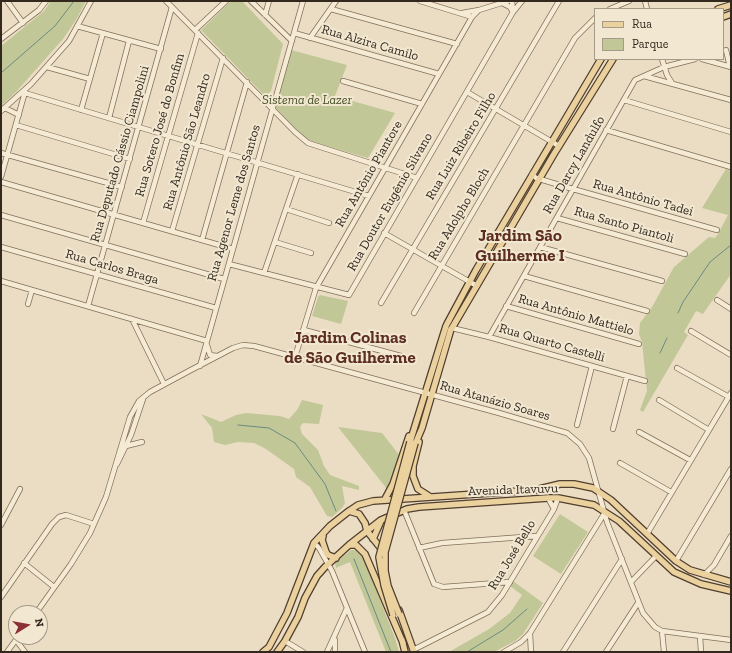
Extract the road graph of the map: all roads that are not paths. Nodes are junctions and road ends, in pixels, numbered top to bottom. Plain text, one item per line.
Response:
1 (6, 1) edge
2 (46, 1) edge
3 (91, 1) edge
4 (166, 1) edge
5 (226, 1) edge
6 (251, 1) edge
7 (269, 1) edge
8 (303, 1) edge
9 (336, 1) edge
10 (420, 1) edge
11 (508, 1) edge
12 (512, 1) edge
13 (522, 1) edge
14 (559, 1) edge
15 (630, 1) edge
16 (499, 3) edge
17 (731, 5) edge
18 (172, 7) junction
19 (612, 8) edge
20 (721, 8) edge
21 (331, 9) junction
22 (480, 10) junction
23 (513, 12) junction
24 (461, 13) junction
25 (265, 15) junction
26 (472, 17) junction
27 (594, 19) edge
28 (23, 23) junction
29 (77, 26) junction
30 (197, 32) junction
31 (294, 32) junction
32 (103, 33) junction
33 (284, 33) junction
34 (310, 38) junction
35 (1, 39) edge
36 (292, 40) junction
37 (129, 41) junction
38 (456, 44) junction
39 (161, 49) junction
40 (727, 50) edge
41 (223, 58) junction
42 (600, 60) edge
43 (612, 60) edge
44 (662, 60) edge
45 (691, 60) edge
46 (706, 60) edge
47 (47, 67) junction
48 (664, 67) junction
49 (731, 67) edge
50 (439, 74) junction
51 (643, 76) junction
52 (90, 79) junction
53 (343, 81) dead end
54 (247, 82) junction
55 (672, 83) junction
56 (27, 87) junction
57 (467, 92) junction
58 (25, 93) junction
59 (262, 97) junction
60 (276, 98) junction
61 (624, 100) junction
62 (731, 100) edge
63 (422, 104) junction
64 (273, 108) junction
65 (3, 109) edge
66 (496, 109) junction
67 (81, 110) junction
68 (19, 115) junction
69 (109, 118) junction
70 (16, 125) junction
71 (524, 126) junction
72 (139, 127) junction
73 (606, 130) junction
74 (731, 132) edge
75 (168, 136) junction
76 (551, 141) junction
77 (198, 144) junction
78 (559, 146) junction
79 (1, 153) edge
80 (227, 153) junction
81 (7, 155) junction
82 (130, 158) junction
83 (257, 162) junction
84 (731, 166) edge
85 (386, 167) junction
86 (298, 174) junction
87 (532, 174) junction
88 (1, 177) edge
89 (417, 178) junction
90 (541, 178) junction
91 (1, 182) edge
92 (122, 187) junction
93 (573, 189) junction
94 (369, 196) junction
95 (286, 209) junction
96 (1, 215) edge
97 (114, 215) junction
98 (557, 218) junction
99 (143, 223) junction
100 (329, 223) dead end
101 (717, 230) dead end
102 (172, 232) junction
103 (384, 233) junction
104 (202, 240) junction
105 (275, 242) junction
106 (105, 245) junction
107 (1, 246) edge
108 (540, 247) junction
109 (233, 249) junction
110 (413, 249) junction
111 (311, 253) dead end
112 (685, 254) dead end
113 (229, 264) junction
114 (441, 266) junction
115 (264, 273) junction
116 (97, 274) junction
117 (524, 276) junction
118 (224, 279) junction
119 (1, 281) edge
120 (662, 281) dead end
121 (469, 282) junction
122 (477, 286) junction
123 (316, 288) junction
124 (32, 290) junction
125 (717, 300) dead end
126 (381, 303) dead end
127 (28, 304) dead end
128 (88, 306) junction
129 (506, 306) junction
130 (216, 308) junction
131 (731, 309) edge
132 (647, 311) dead end
133 (414, 313) dead end
134 (132, 318) junction
135 (450, 327) junction
136 (304, 330) junction
137 (691, 331) dead end
138 (489, 337) junction
139 (207, 341) junction
140 (639, 344) dead end
141 (731, 355) edge
142 (217, 356) junction
143 (401, 356) dead end
144 (295, 357) junction
145 (200, 366) junction
146 (592, 366) junction
147 (677, 368) dead end
148 (627, 376) junction
149 (645, 381) dead end
150 (164, 384) junction
151 (424, 392) junction
152 (432, 395) junction
153 (730, 395) edge
154 (143, 398) junction
155 (659, 400) dead end
156 (128, 423) junction
157 (577, 425) dead end
158 (422, 428) junction
159 (613, 429) dead end
160 (709, 430) junction
161 (413, 431) junction
162 (639, 432) dead end
163 (131, 435) junction
164 (142, 442) dead end
165 (413, 442) junction
166 (126, 446) junction
167 (690, 460) junction
168 (620, 463) dead end
169 (116, 466) junction
170 (731, 469) edge
171 (20, 489) dead end
172 (598, 491) junction
173 (671, 492) junction
174 (429, 496) junction
175 (402, 498) junction
176 (548, 498) junction
177 (558, 498) junction
178 (385, 500) junction
179 (554, 509) junction
180 (404, 510) junction
181 (349, 511) junction
182 (604, 511) junction
183 (388, 516) junction
184 (381, 520) junction
185 (365, 523) junction
186 (94, 524) junction
187 (1, 525) edge
188 (367, 531) junction
189 (325, 532) junction
190 (647, 534) junction
191 (537, 536) junction
192 (731, 536) edge
193 (359, 538) junction
194 (372, 539) junction
195 (314, 543) junction
196 (349, 545) junction
197 (658, 546) junction
198 (419, 548) junction
199 (656, 556) junction
200 (336, 558) junction
201 (622, 559) junction
202 (676, 561) junction
203 (24, 563) junction
204 (329, 564) junction
205 (714, 565) junction
206 (704, 575) junction
207 (714, 578) junction
208 (510, 582) junction
209 (631, 582) junction
210 (731, 582) edge
211 (494, 583) junction
212 (54, 587) junction
213 (731, 591) edge
214 (502, 595) junction
215 (1, 597) edge
216 (638, 603) junction
217 (42, 605) edge
218 (347, 608) junction
219 (399, 614) junction
220 (341, 623) junction
221 (353, 623) junction
222 (662, 631) junction
223 (530, 633) junction
224 (700, 636) junction
225 (335, 638) junction
226 (731, 640) edge
227 (285, 641) junction
228 (403, 642) junction
229 (610, 645) junction
230 (414, 651) edge
231 (263, 652) edge
232 (277, 652) edge
233 (303, 652) edge
234 (327, 652) edge
235 (335, 652) edge
236 (364, 652) edge
237 (405, 652) edge
238 (504, 652) edge
239 (531, 652) edge
240 (563, 652) edge
241 (606, 652) edge
242 (611, 652) edge
243 (664, 652) edge
244 (701, 652) edge

1 - 28 street
2 - 28 street
3 - 29 street
4 - 18 street
5 - 30 street
6 - 25 street
7 - 25 street
8 - 31 street, Rua Agenor Leme dos Santos
9 - 21 street
10 - 24 street
11 - 16 street, Rua Antônio Piantore
12 - 23 street
13 - 23 street, Rua Doutor Eugênio Silvano
14 - 66 street, Rua Luiz Ribeiro Filho
15 - 19 street
16 - 22 street, Rua Antônio Piantore
16 - 23 street
17 - 20 main road
18 - 30 street
18 - 39 street, Rua Deputado Cássio Ciampolini
21 - 34 street
21 - 38 street
22 - 24 street, Rua Antônio Piantore
22 - 26 street, Rua Antônio Piantore
23 - 57 street, Rua Doutor Eugênio Silvano
24 - 26 street
25 - 33 street
26 - 38 street, Rua Antônio Piantore
27 - 71 street, Rua Adolpho Bloch
28 - 35 street
29 - 32 street
29 - 47 street
30 - 41 street
30 - 75 street, Rua Sotero José do Bonfim
31 - 33 street
31 - 34 street, Rua Alzira Camilo
31 - 36 street, Rua Agenor Leme dos Santos
32 - 37 street
32 - 52 street
33 - 36 street
34 - 50 street, Rua Alzira Camilo
36 - 60 street, Rua Agenor Leme dos Santos
37 - 39 street
37 - 69 street
38 - 50 street, Rua Antônio Piantore
39 - 72 street, Rua Deputado Cássio Ciampolini
40 - 49 street
41 - 54 street
41 - 77 street, Rua Antônio São Leandro
42 - 76 main road
43 - 78 main road
44 - 48 street
45 - 48 street, Rua Darcy Landulfo
46 - 49 street
47 - 52 street
47 - 56 street
48 - 51 street, Rua Darcy Landulfo
48 - 55 street
50 - 63 street, Rua Antônio Piantore
51 - 55 street
51 - 61 street, Rua Darcy Landulfo
52 - 67 street
53 - 63 street
54 - 59 street
54 - 80 street
55 - 62 street
56 - 58 street
56 - 65 street
57 - 66 street
57 - 89 street, Rua Doutor Eugênio Silvano
58 - 67 street
58 - 68 street
59 - 60 street
59 - 64 street
60 - 64 street, Rua Agenor Leme dos Santos
61 - 73 street, Rua Darcy Landulfo
61 - 74 street
63 - 85 street, Rua Antônio Piantore
64 - 83 street, Rua Agenor Leme dos Santos
64 - 85 street
65 - 68 street
66 - 71 street
66 - 110 street, Rua Luiz Ribeiro Filho
67 - 69 street
68 - 70 street
69 - 72 street
70 - 81 street
70 - 82 street
71 - 76 street
71 - 114 street, Rua Adolpho Bloch
72 - 75 street
72 - 82 street, Rua Deputado Cássio Ciampolini
73 - 84 street
73 - 93 street, Rua Darcy Landulfo
75 - 77 street
75 - 99 street, Rua Sotero José do Bonfim
76 - 78 street
76 - 87 main road
77 - 80 street
77 - 102 street, Rua Antônio São Leandro
78 - 90 main road
79 - 81 street
80 - 83 street
80 - 104 street
81 - 88 street
81 - 92 street
82 - 92 street, Rua Deputado Cássio Ciampolini
83 - 86 street
83 - 109 street, Rua Agenor Leme dos Santos
85 - 89 street
85 - 94 street, Rua Antônio Piantore
86 - 94 street
86 - 95 street
87 - 90 street, Rua Antônio Tadei
87 - 121 main road
89 - 103 street, Rua Doutor Eugênio Silvano
90 - 93 street, Rua Antônio Tadei
90 - 122 main road
91 - 97 street
92 - 97 street, Rua Deputado Cássio Ciampolini
93 - 98 street, Rua Darcy Landulfo
93 - 101 street, Rua Antônio Tadei
94 - 123 street, Rua Antônio Piantore
95 - 100 street
95 - 105 street
96 - 106 street
97 - 99 street
97 - 106 street, Rua Deputado Cássio Ciampolini
98 - 108 street, Rua Darcy Landulfo
98 - 112 street, Rua Santo Piantoli
99 - 102 street
102 - 104 street
103 - 110 street
103 - 123 street, Rua Doutor Eugênio Silvano
104 - 109 street
105 - 111 street
105 - 115 street
106 - 116 street, Rua Deputado Cássio Ciampolini
106 - 118 street
107 - 116 street, Rua Carlos Braga
108 - 117 street, Rua Darcy Landulfo
108 - 120 street
109 - 113 street, Rua Agenor Leme dos Santos
110 - 114 street
110 - 126 street, Rua Luiz Ribeiro Filho
113 - 115 street, Rua Doutor Eugênio Silvano
113 - 118 street, Rua Agenor Leme dos Santos
114 - 121 street
114 - 133 street, Rua Adolpho Bloch
115 - 123 street, Rua Doutor Eugênio Silvano
116 - 128 street, Rua Deputado Cássio Ciampolini
116 - 130 street, Rua Carlos Braga
117 - 129 street, Rua Darcy Landulfo
117 - 132 street
118 - 130 street, Rua Agenor Leme dos Santos
119 - 124 street
121 - 122 street
121 - 135 main road
122 - 135 main road
123 - 136 street, Rua Antônio Piantore
124 - 127 street
124 - 128 street
125 - 131 street
128 - 134 street
129 - 138 street, Rua Darcy Landulfo
129 - 140 street, Rua Antônio Mattielo
130 - 139 street, Rua Agenor Leme dos Santos
134 - 139 street
134 - 150 street
135 - 138 street, Rua Quarto Castelli
135 - 151 main road
135 - 152 main road
136 - 143 street
136 - 144 street, Rua Antônio Piantore
137 - 141 street
138 - 146 street, Rua Quarto Castelli
139 - 142 street
139 - 145 street, Rua Agenor Leme dos Santos
142 - 144 street, Rua Atanázio Soares
142 - 145 street, Rua Atanázio Soares
144 - 151 street, Rua Atanázio Soares
145 - 150 street, Rua Atanázio Soares
146 - 148 street, Rua Quarto Castelli
146 - 157 street
147 - 153 street
148 - 149 street, Rua Quarto Castelli
148 - 159 street
150 - 154 street, Rua Atanázio Soares
151 - 152 street, Rua Atanázio Soares
151 - 161 main road
152 - 158 main road
152 - 172 street, Rua Atanázio Soares
153 - 160 street
154 - 156 street, Rua Atanázio Soares
154 - 163 street, Rua Atanázio Soares
155 - 160 street
156 - 163 street
156 - 169 street, Rua Atanázio Soares
158 - 165 main road
158 - 174 main road
160 - 167 street
161 - 165 main road
161 - 178 main road
162 - 167 street
163 - 166 street, Rua Atanázio Soares
164 - 166 street
165 - 175 main road
165 - 219 main road, bridge
165 - 228 main road, bridge
166 - 169 street, Rua Atanázio Soares
167 - 173 street
168 - 173 street
169 - 186 street, Rua Atanázio Soares
170 - 202 street
171 - 187 street
172 - 174 main road, Avenida Itavuvu
172 - 182 street, Rua Atanázio Soares
172 - 190 main road, Avenida Itavuvu
173 - 190 street
174 - 175 main road, Avenida Itavuvu
175 - 178 main road, Avenida Itavuvu
175 - 183 main road, Avenida Itavuvu
176 - 177 main road, Avenida Itavuvu
176 - 179 street
176 - 180 main road, Avenida Itavuvu
177 - 179 street, Rua José Bello
177 - 182 main road, Avenida Itavuvu
178 - 181 main road, Avenida Itavuvu
179 - 191 street, Rua José Bello
180 - 183 main road, Avenida Itavuvu
180 - 198 street
181 - 185 main road
181 - 189 main road, Avenida Itavuvu
182 - 199 main road, Avenida Itavuvu
182 - 201 street, Rua Atanázio Soares
182 - 223 street
183 - 184 main road, Avenida Itavuvu
184 - 188 main road, Avenida Itavuvu
184 - 194 main road
185 - 188 main road
185 - 193 main road
186 - 203 street
186 - 212 street, Rua Atanázio Soares
188 - 193 main road, Avenida Itavuvu
188 - 194 main road
189 - 195 main road, Avenida Itavuvu
189 - 200 main road
190 - 197 main road, Avenida Itavuvu
191 - 198 street
191 - 208 street, Rua José Bello
192 - 205 street
193 - 196 main road, Avenida Itavuvu
194 - 219 main road
195 - 204 street
195 - 231 main road, Avenida Itavuvu
196 - 200 main road, Avenida Itavuvu
196 - 228 main road
197 - 199 main road
197 - 202 main road, Avenida Itavuvu
198 - 211 street
199 - 209 street
199 - 213 main road, Avenida Itavuvu
200 - 204 main road, Avenida Itavuvu
201 - 209 street, Rua Atanázio Soares
201 - 240 street
202 - 206 main road, Avenida Itavuvu
203 - 212 street
203 - 215 street
204 - 218 street
204 - 227 main road, Avenida Itavuvu
205 - 206 street
205 - 207 street
206 - 207 main road, Avenida Itavuvu
207 - 210 main road, Avenida Itavuvu
208 - 211 street
208 - 214 street, Rua José Bello
209 - 216 street, Rua Atanázio Soares
211 - 214 street
212 - 217 street, Rua Atanázio Soares
214 - 230 street, Rua José Bello
216 - 222 street, Rua Atanázio Soares
216 - 229 street
218 - 220 street
218 - 221 street
219 - 230 main road
220 - 221 street
220 - 225 street
221 - 236 street
222 - 224 street
222 - 243 street
223 - 238 street
223 - 239 street
224 - 226 street
224 - 244 street
225 - 234 street
225 - 235 street
227 - 232 main road, Avenida Itavuvu
227 - 233 street
228 - 237 main road
229 - 241 street
229 - 242 street

